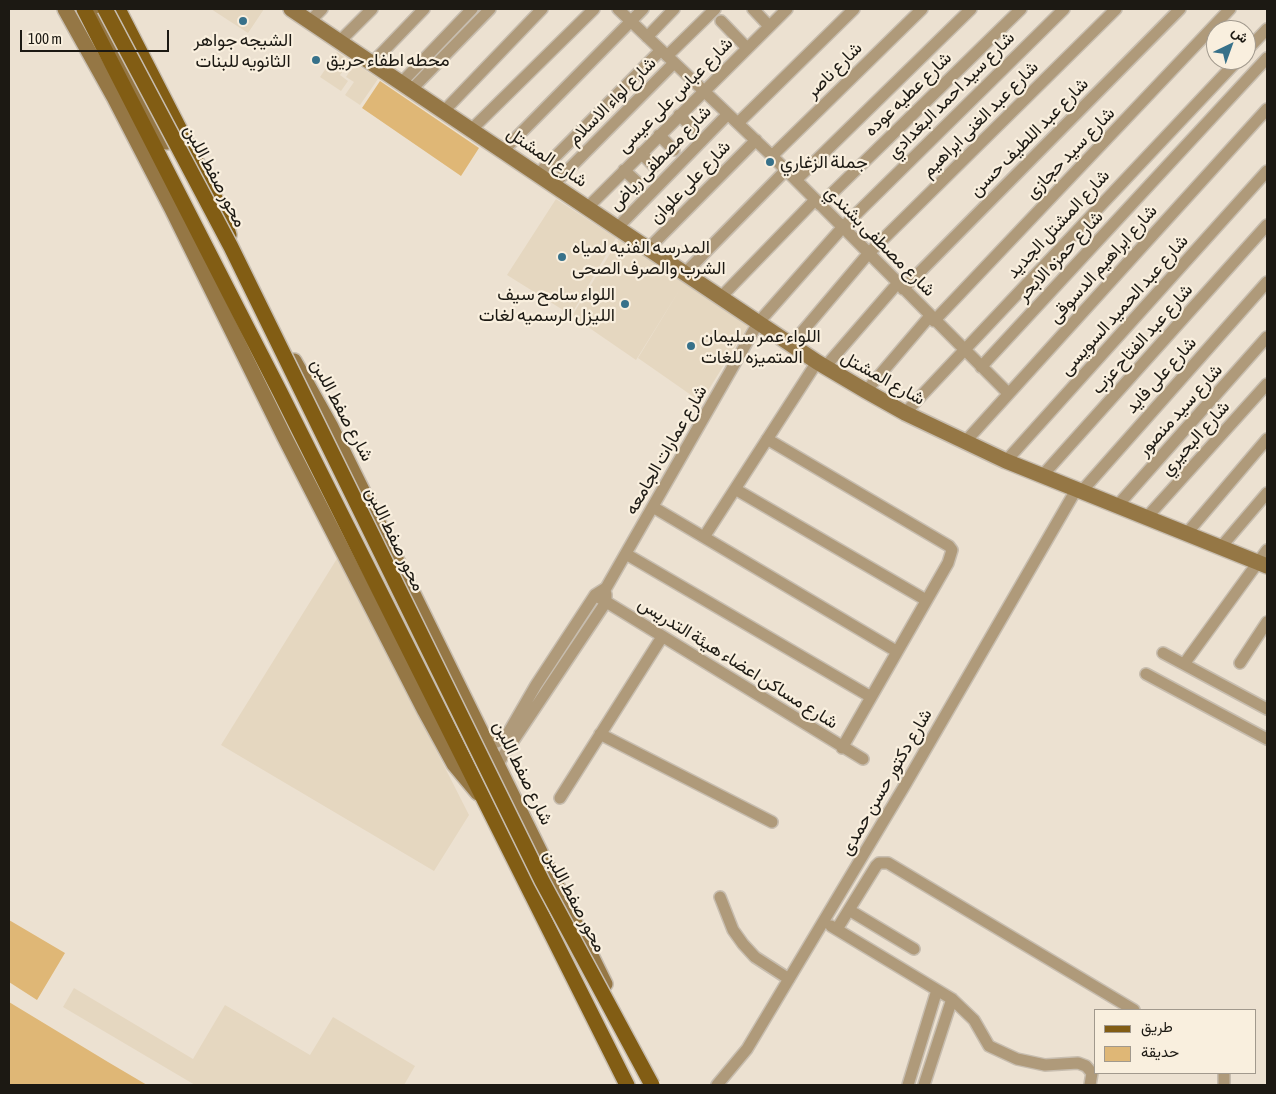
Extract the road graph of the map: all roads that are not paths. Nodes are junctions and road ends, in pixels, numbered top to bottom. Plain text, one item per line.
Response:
1 (65, 9) edge
2 (84, 9) edge
3 (96, 9) edge
4 (106, 9) edge
5 (118, 9) edge
6 (291, 9) edge
7 (322, 9) edge
8 (372, 9) edge
9 (424, 9) edge
10 (472, 9) edge
11 (490, 9) edge
12 (542, 9) edge
13 (594, 9) edge
14 (618, 9) edge
15 (643, 9) edge
16 (674, 9) edge
17 (715, 9) edge
18 (753, 9) edge
19 (787, 9) edge
20 (854, 9) edge
21 (922, 9) edge
22 (971, 9) edge
23 (1021, 9) edge
24 (1064, 9) edge
25 (1116, 9) edge
26 (1180, 9) edge
27 (1230, 9) edge
28 (310, 21) junction
29 (721, 21) dead end
30 (631, 22) junction
31 (769, 26) junction
32 (1267, 29) edge
33 (647, 37) junction
34 (340, 41) junction
35 (1256, 41) edge
36 (747, 48) junction
37 (667, 57) junction
38 (1267, 58) edge
39 (373, 62) junction
40 (1229, 70) edge
41 (407, 85) junction
42 (703, 91) junction
43 (1267, 109) edge
44 (444, 110) junction
45 (728, 114) junction
46 (679, 115) junction
47 (738, 123) junction
48 (693, 128) dead end
49 (472, 129) junction
50 (659, 135) junction
51 (756, 140) junction
52 (504, 150) junction
53 (674, 150) dead end
54 (641, 153) junction
55 (772, 156) junction
56 (654, 166) dead end
57 (624, 170) junction
58 (786, 170) junction
59 (1267, 172) edge
60 (538, 174) junction
61 (796, 180) junction
62 (638, 183) dead end
63 (554, 184) junction
64 (817, 202) junction
65 (588, 207) junction
66 (1267, 225) edge
67 (618, 227) junction
68 (842, 228) junction
69 (231, 247) junction
70 (649, 248) junction
71 (868, 254) junction
72 (685, 273) junction
73 (1267, 282) edge
74 (900, 286) junction
75 (721, 297) junction
76 (932, 318) junction
77 (757, 326) junction
78 (1267, 337) edge
79 (791, 345) junction
80 (963, 350) junction
81 (1263, 350) edge
82 (821, 365) junction
83 (981, 367) junction
84 (1267, 384) edge
85 (866, 391) junction
86 (1008, 393) junction
87 (905, 412) junction
88 (1267, 438) edge
89 (767, 439) junction
90 (965, 442) junction
91 (1006, 461) junction
92 (1042, 476) junction
93 (735, 489) junction
94 (1079, 491) junction
95 (1267, 493) edge
96 (1118, 505) junction
97 (653, 507) junction
98 (1148, 516) junction
99 (1187, 533) junction
100 (704, 537) junction
101 (1221, 547) junction
102 (1267, 550) edge
103 (626, 554) junction
104 (1262, 564) edge
105 (606, 588) junction
106 (595, 595) junction
107 (926, 600) junction
108 (606, 602) junction
109 (1267, 622) edge
110 (662, 637) junction
111 (896, 652) junction
112 (1163, 653) dead end
113 (1240, 662) dead end
114 (1184, 664) junction
115 (1146, 674) dead end
116 (870, 697) junction
117 (1267, 709) edge
118 (600, 734) junction
119 (1267, 739) edge
120 (487, 742) junction
121 (842, 748) junction
122 (862, 760) dead end
123 (497, 765) junction
124 (482, 798) junction
125 (560, 798) dead end
126 (772, 822) dead end
127 (720, 897) dead end
128 (849, 910) junction
129 (824, 922) junction
130 (837, 929) junction
131 (914, 949) dead end
132 (789, 979) junction
133 (937, 990) junction
134 (952, 1000) junction
135 (1132, 1009) edge
136 (627, 1085) edge
137 (647, 1085) edge
138 (652, 1085) edge
139 (717, 1085) edge
140 (908, 1085) edge
141 (924, 1085) edge
142 (1090, 1085) edge

1 - 124 street
2 - 124 main road, محور صفط اللبن
3 - 120 street, شارع صفط اللبن
4 - 69 main road, محور صفط اللبن, bridge
5 - 69 main road, bridge
6 - 28 street, شارع المشتل
7 - 28 street
8 - 34 street
9 - 39 street
10 - 41 street
11 - 41 street
12 - 44 street
13 - 49 street
14 - 30 street, شارع مصطفى بشندي
15 - 30 street
16 - 33 street
17 - 37 street
18 - 31 street
19 - 31 street, شارع عباس على عيسى
20 - 47 street
21 - 55 street, شارع ناصر
22 - 61 street
23 - 64 street, شارع عطيه عوده
24 - 68 street, شارع سيد احمد البغدادي
25 - 71 street, شارع عبد الغنى ابراهيم
26 - 74 street, شارع عبد اللطيف حسن
27 - 76 street, شارع سيد حجازى
28 - 34 street, شارع المشتل
29 - 36 street
30 - 33 street, شارع مصطفى بشندي
30 - 52 street
31 - 36 street, شارع عباس على عيسى
32 - 35 street
33 - 37 street, شارع مصطفى بشندي
34 - 39 street, شارع المشتل
36 - 42 street, شارع عباس على عيسى
37 - 42 street, شارع مصطفى بشندي
37 - 60 street
37 - 63 street, شارع لواء الاسلام
38 - 83 street, شارع حمزه الابحر
39 - 41 street, شارع المشتل
40 - 80 street, شارع المشتل الجديد
41 - 44 street, شارع المشتل
42 - 45 street, شارع مصطفى بشندي
42 - 46 street, شارع عباس على عيسى
43 - 86 street, شارع ابراهيم الدسوقى
44 - 49 street, شارع المشتل
45 - 47 street, شارع مصطفى بشندي
45 - 67 street, شارع مصطفى رياض
46 - 48 street
46 - 50 street, شارع عباس على عيسى
47 - 51 street, شارع مصطفى بشندي
49 - 52 street, شارع المشتل
50 - 53 street
50 - 54 street, شارع عباس على عيسى
51 - 55 street, شارع مصطفى بشندي
51 - 70 street, شارع على علوان
52 - 60 street, شارع المشتل
54 - 56 street
54 - 57 street, شارع عباس على عيسى
55 - 58 street, شارع مصطفى بشندي
57 - 62 street
57 - 65 street, شارع عباس على عيسى
58 - 61 street, شارع مصطفى بشندي
58 - 72 street
59 - 91 street, شارع عبد الحميد السويسى
60 - 63 street, شارع المشتل
61 - 64 street, شارع مصطفى بشندي
63 - 65 street, شارع المشتل
64 - 68 street, شارع مصطفى بشندي
64 - 75 street, شارع عطيه عوده
65 - 67 street, شارع المشتل
66 - 92 street, شارع عبد الفتاح عزب
67 - 70 street, شارع المشتل
68 - 71 street, شارع مصطفى بشندي
68 - 77 street, شارع سيد احمد البغدادي
69 - 138 main road, محور صفط اللبن, bridge
70 - 72 street, شارع المشتل
71 - 74 street, شارع مصطفى بشندي
71 - 79 street, شارع عبد الغنى ابراهيم
72 - 75 street, شارع المشتل
73 - 94 street, شارع على فايد
74 - 76 street, شارع مصطفى بشندي
74 - 82 street, شارع عبد اللطيف حسن
75 - 77 street, شارع المشتل
76 - 80 street, شارع مصطفى بشندي
76 - 85 street, شارع سيد حجازى
77 - 79 street, شارع المشتل
77 - 97 street, شارع عمارات الجامعه
78 - 81 street, شارع سيد منصور
79 - 82 street, شارع المشتل
80 - 83 street, شارع مصطفى بشندي
80 - 87 street, شارع المشتل الجديد
81 - 96 street, شارع سيد منصور
82 - 85 street, شارع المشتل
82 - 89 street, شارع عبد اللطيف حسن
83 - 86 street, شارع مصطفى بشندي
84 - 98 street, شارع البحيري
85 - 87 street, شارع المشتل
86 - 90 street, شارع ابراهيم الدسوقى
87 - 90 street, شارع المشتل
88 - 99 street
89 - 93 street, شارع عبد اللطيف حسن
89 - 107 street
90 - 91 street, شارع المشتل
91 - 92 street, شارع المشتل
92 - 94 street, شارع المشتل
93 - 100 street, شارع عبد اللطيف حسن
93 - 107 street
94 - 96 street, شارع المشتل
94 - 129 street, شارع دكتور حسن حمدى
95 - 101 street
96 - 98 street, شارع المشتل
97 - 100 street
97 - 103 street, شارع عمارات الجامعه
98 - 99 street, شارع المشتل
99 - 101 street, شارع المشتل
100 - 111 street
101 - 104 street, شارع المشتل
102 - 104 street
103 - 105 street, شارع عمارات الجامعه
103 - 116 street
104 - 114 street
105 - 106 street, شارع عمارات الجامعه
105 - 108 street
106 - 108 street, شارع مساكن اعضاء هيئة التدريس
106 - 120 street, شارع عمارات الجامعه
107 - 111 street
108 - 110 street, شارع مساكن اعضاء هيئة التدريس
108 - 123 street
109 - 113 street
110 - 118 street
110 - 121 street, شارع مساكن اعضاء هيئة التدريس
111 - 116 street
112 - 114 street
114 - 117 street
115 - 119 street
116 - 121 street
118 - 125 street
118 - 126 street
120 - 123 street, شارع صفط اللبن
121 - 122 street, شارع مساكن اعضاء هيئة التدريس
123 - 137 street, شارع صفط اللبن
124 - 136 main road, محور صفط اللبن
127 - 132 street
128 - 130 street
128 - 131 street
128 - 135 street
129 - 130 street
129 - 132 street, شارع دكتور حسن حمدى
130 - 133 street
132 - 139 street, شارع دكتور حسن حمدى
133 - 134 street
133 - 140 street
134 - 141 street
134 - 142 street

